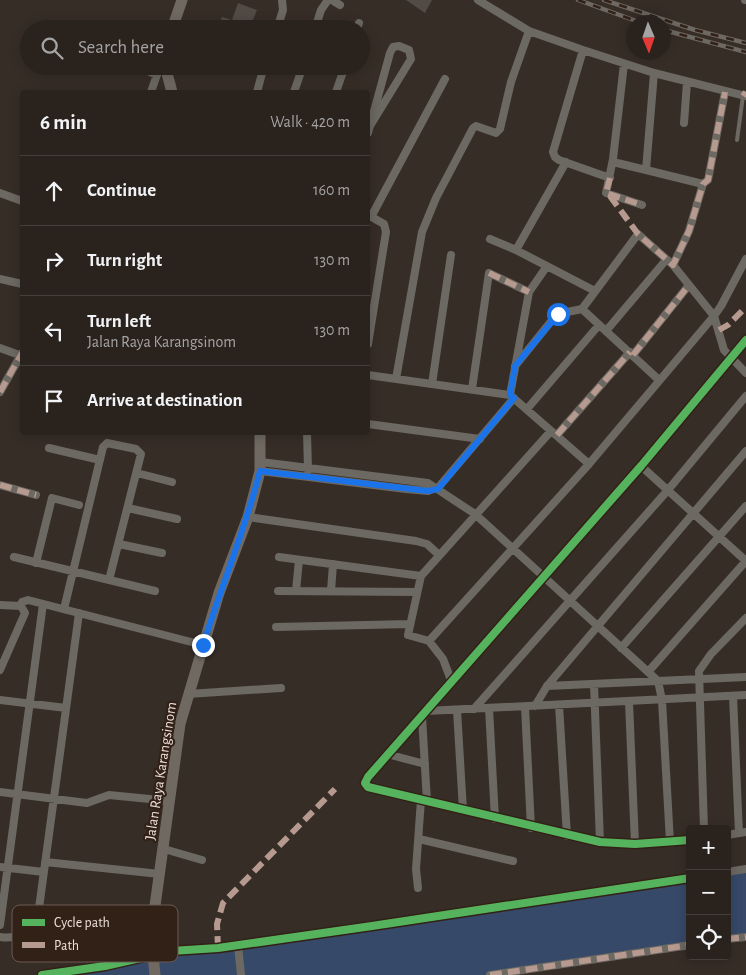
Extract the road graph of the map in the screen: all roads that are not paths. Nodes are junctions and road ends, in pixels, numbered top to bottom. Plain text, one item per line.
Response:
1 (182, 0) edge
2 (282, 0) edge
3 (330, 0) edge
4 (478, 0) edge
5 (340, 5) dead end
6 (175, 20) edge
7 (280, 20) edge
8 (318, 20) edge
9 (529, 31) junction
10 (583, 50) junction
11 (624, 64) junction
12 (654, 73) junction
13 (157, 75) edge
14 (168, 75) edge
15 (262, 75) edge
16 (300, 75) edge
17 (342, 75) edge
18 (445, 79) dead end
19 (687, 82) junction
20 (380, 89) junction
21 (152, 90) edge
22 (172, 90) edge
23 (258, 90) edge
24 (295, 90) edge
25 (337, 90) edge
26 (725, 92) junction
27 (389, 94) junction
28 (744, 96) edge
29 (684, 123) dead end
30 (370, 125) edge
31 (370, 127) edge
32 (737, 140) dead end
33 (566, 162) junction
34 (613, 162) junction
35 (646, 170) junction
36 (610, 178) junction
37 (703, 184) junction
38 (0, 193) edge
39 (20, 200) edge
40 (642, 205) dead end
41 (370, 216) edge
42 (490, 239) dead end
43 (516, 250) junction
44 (451, 255) dead end
45 (746, 259) edge
46 (666, 260) junction
47 (673, 265) junction
48 (547, 266) junction
49 (0, 279) edge
50 (20, 284) edge
51 (689, 284) junction
52 (595, 291) junction
53 (529, 292) junction
54 (582, 309) junction
55 (714, 316) junction
56 (599, 325) junction
57 (606, 331) junction
58 (370, 332) edge
59 (746, 340) edge
60 (0, 348) edge
61 (20, 354) edge
62 (632, 354) junction
63 (20, 358) edge
64 (730, 358) junction
65 (515, 366) junction
66 (746, 373) edge
67 (370, 375) edge
68 (396, 379) junction
69 (659, 380) junction
70 (432, 384) junction
71 (472, 390) junction
72 (0, 392) edge
73 (512, 396) junction
74 (746, 396) edge
75 (527, 409) junction
76 (370, 424) edge
77 (554, 433) junction
78 (260, 435) edge
79 (307, 435) edge
80 (480, 438) junction
81 (49, 448) dead end
82 (746, 451) edge
83 (100, 460) junction
84 (589, 464) junction
85 (641, 466) junction
86 (260, 467) junction
87 (308, 468) junction
88 (137, 473) junction
89 (308, 476) junction
90 (172, 482) dead end
91 (0, 485) edge
92 (436, 489) junction
93 (668, 490) junction
94 (36, 495) dead end
95 (79, 505) dead end
96 (746, 506) edge
97 (128, 508) junction
98 (475, 514) junction
99 (693, 514) junction
100 (248, 517) junction
101 (177, 519) dead end
102 (720, 537) junction
103 (119, 544) junction
104 (512, 549) junction
105 (162, 554) dead end
106 (439, 555) junction
107 (14, 557) dead end
108 (279, 558) dead end
109 (299, 560) junction
110 (746, 561) edge
111 (36, 563) junction
112 (333, 564) junction
113 (73, 572) junction
114 (421, 576) junction
115 (543, 576) junction
116 (109, 580) junction
117 (155, 591) dead end
118 (278, 591) dead end
119 (296, 591) junction
120 (331, 591) junction
121 (417, 592) junction
122 (570, 602) junction
123 (44, 604) junction
124 (0, 605) edge
125 (64, 609) junction
126 (23, 610) junction
127 (79, 613) junction
128 (41, 618) junction
129 (746, 618) edge
130 (410, 624) junction
131 (276, 627) dead end
132 (598, 627) junction
133 (430, 641) junction
134 (203, 645) junction
135 (621, 648) junction
136 (0, 670) edge
137 (648, 672) junction
138 (746, 678) edge
139 (451, 680) junction
140 (698, 680) junction
141 (658, 681) junction
142 (594, 684) junction
143 (547, 686) junction
144 (281, 688) dead end
145 (188, 694) junction
146 (733, 696) junction
147 (746, 696) edge
148 (698, 698) junction
149 (0, 700) edge
150 (662, 700) junction
151 (30, 702) junction
152 (629, 702) junction
153 (595, 703) junction
154 (559, 705) junction
155 (535, 706) junction
156 (525, 707) junction
157 (66, 708) junction
158 (490, 708) junction
159 (474, 709) junction
160 (457, 710) junction
161 (424, 713) junction
162 (388, 754) junction
163 (425, 764) junction
164 (0, 792) edge
165 (19, 794) junction
166 (54, 798) junction
167 (170, 801) junction
168 (424, 801) junction
169 (463, 810) junction
170 (495, 819) junction
171 (704, 825) edge
172 (531, 828) junction
173 (742, 832) edge
174 (566, 836) junction
175 (419, 839) junction
176 (686, 840) edge
177 (600, 842) junction
178 (670, 842) junction
179 (635, 844) junction
180 (164, 849) junction
181 (202, 860) dead end
182 (514, 861) dead end
183 (45, 862) junction
184 (4, 868) edge
185 (746, 869) edge
186 (731, 871) edge
187 (44, 872) junction
188 (160, 874) junction
189 (686, 879) edge
190 (418, 888) dead end
191 (38, 905) edge
192 (155, 905) edge
193 (0, 925) edge
194 (746, 936) edge
195 (731, 938) edge
196 (686, 946) edge
197 (238, 948) junction
198 (178, 954) edge
199 (126, 962) edge
200 (154, 962) edge
201 (42, 975) edge
202 (156, 975) edge
203 (241, 975) edge
204 (490, 975) edge

1 - 6 street
2 - 7 street
3 - 5 street
3 - 8 street
4 - 9 street
9 - 10 street
9 - 68 street
10 - 11 street
10 - 33 street
11 - 12 street
11 - 34 street
12 - 19 street
12 - 35 street
13 - 21 street
14 - 22 street
15 - 23 street
16 - 24 street
17 - 25 street
18 - 41 street
19 - 26 street
19 - 29 street
20 - 27 street
20 - 27 street
20 - 30 street
26 - 28 street
26 - 37 street
27 - 31 street
28 - 32 lane
33 - 36 street
33 - 43 street
34 - 35 street
34 - 36 street
35 - 37 street
36 - 40 street
37 - 47 street
38 - 39 street
41 - 58 street
42 - 43 street
43 - 48 street
44 - 70 street
45 - 55 street
46 - 47 street
46 - 52 street
46 - 57 street
47 - 51 street
48 - 52 street
48 - 53 street
49 - 50 street
51 - 55 street
51 - 62 street
52 - 54 street
53 - 65 street
53 - 71 street
54 - 56 street
54 - 65 street
55 - 64 street
55 - 69 street
56 - 57 street
56 - 75 street
57 - 62 street
59 - 64 street
60 - 61 street
62 - 69 street
62 - 77 street
63 - 72 street
64 - 66 street
64 - 85 street
65 - 73 street
67 - 68 street
68 - 70 street
69 - 84 street
70 - 71 street
71 - 73 street
73 - 75 street
73 - 80 street
74 - 93 street
75 - 77 street
76 - 80 street
77 - 84 street
77 - 98 street
78 - 86 street, Jalan Raya Karangsinom
79 - 87 street
80 - 92 street
81 - 83 street
82 - 99 street
83 - 88 street
83 - 113 street
84 - 104 street
85 - 93 street
85 - 115 street
86 - 87 street
86 - 89 street
86 - 100 street, Jalan Raya Karangsinom
87 - 89 street
87 - 92 street
88 - 90 street
88 - 97 street
89 - 92 street
91 - 94 street
92 - 98 street
93 - 99 street
93 - 122 street
95 - 111 street
96 - 102 street
97 - 101 street
97 - 103 street
98 - 104 street
98 - 106 street
99 - 102 street
99 - 132 street
100 - 106 street
100 - 134 street, Jalan Raya Karangsinom
102 - 110 street
102 - 135 street
103 - 105 street
103 - 116 street
104 - 115 street
104 - 133 street
106 - 114 street
107 - 111 street
108 - 109 street
109 - 112 street
109 - 119 street
110 - 137 street
111 - 113 street
112 - 114 street
112 - 120 street
113 - 116 street
113 - 125 street
114 - 121 street
115 - 122 street
115 - 139 street
116 - 117 street
118 - 119 street
119 - 120 street
120 - 121 street
121 - 130 street
122 - 132 street
122 - 159 street
123 - 125 street
123 - 126 street
123 - 128 street
124 - 126 street
125 - 127 street
126 - 128 street
126 - 136 street
127 - 134 street
127 - 157 street
128 - 151 street
129 - 140 street
130 - 131 street
130 - 133 street
132 - 135 street
132 - 143 street
133 - 139 street
134 - 145 street, Jalan Raya Karangsinom
135 - 137 street
137 - 141 street
138 - 140 street
139 - 161 street
140 - 141 street
140 - 148 street
141 - 142 street
141 - 150 street
142 - 143 street
142 - 153 street
143 - 155 street
144 - 145 street
145 - 167 street, Jalan Raya Karangsinom
146 - 147 street
146 - 148 street
146 - 173 street
148 - 150 street
148 - 171 street
149 - 151 street
150 - 152 street
150 - 178 street
151 - 157 street
151 - 165 street
152 - 153 street
152 - 179 street
153 - 154 street
153 - 177 street
154 - 155 street
154 - 174 street
155 - 156 street
156 - 158 street
156 - 172 street
157 - 166 street
158 - 159 street
158 - 170 street
159 - 160 street
160 - 161 street
160 - 169 street
161 - 162 street
161 - 163 street
162 - 163 street
162 - 168 street
163 - 168 street
164 - 165 street
165 - 166 street
165 - 184 street
166 - 167 street
166 - 183 street
167 - 180 street, Jalan Raya Karangsinom
168 - 169 street
168 - 175 street
169 - 170 street
170 - 172 street
172 - 174 street
174 - 177 street
175 - 182 street
175 - 190 street
176 - 178 street
177 - 179 street
178 - 179 street
180 - 181 street
180 - 188 street, Jalan Raya Karangsinom
183 - 187 street
183 - 188 street
184 - 187 street
184 - 193 street
185 - 186 street
187 - 191 street
188 - 192 street, Jalan Raya Karangsinom
189 - 197 street
194 - 195 street
196 - 204 street
197 - 198 street
197 - 203 street
199 - 201 street
200 - 202 street, Jalan Raya Karangsinom

